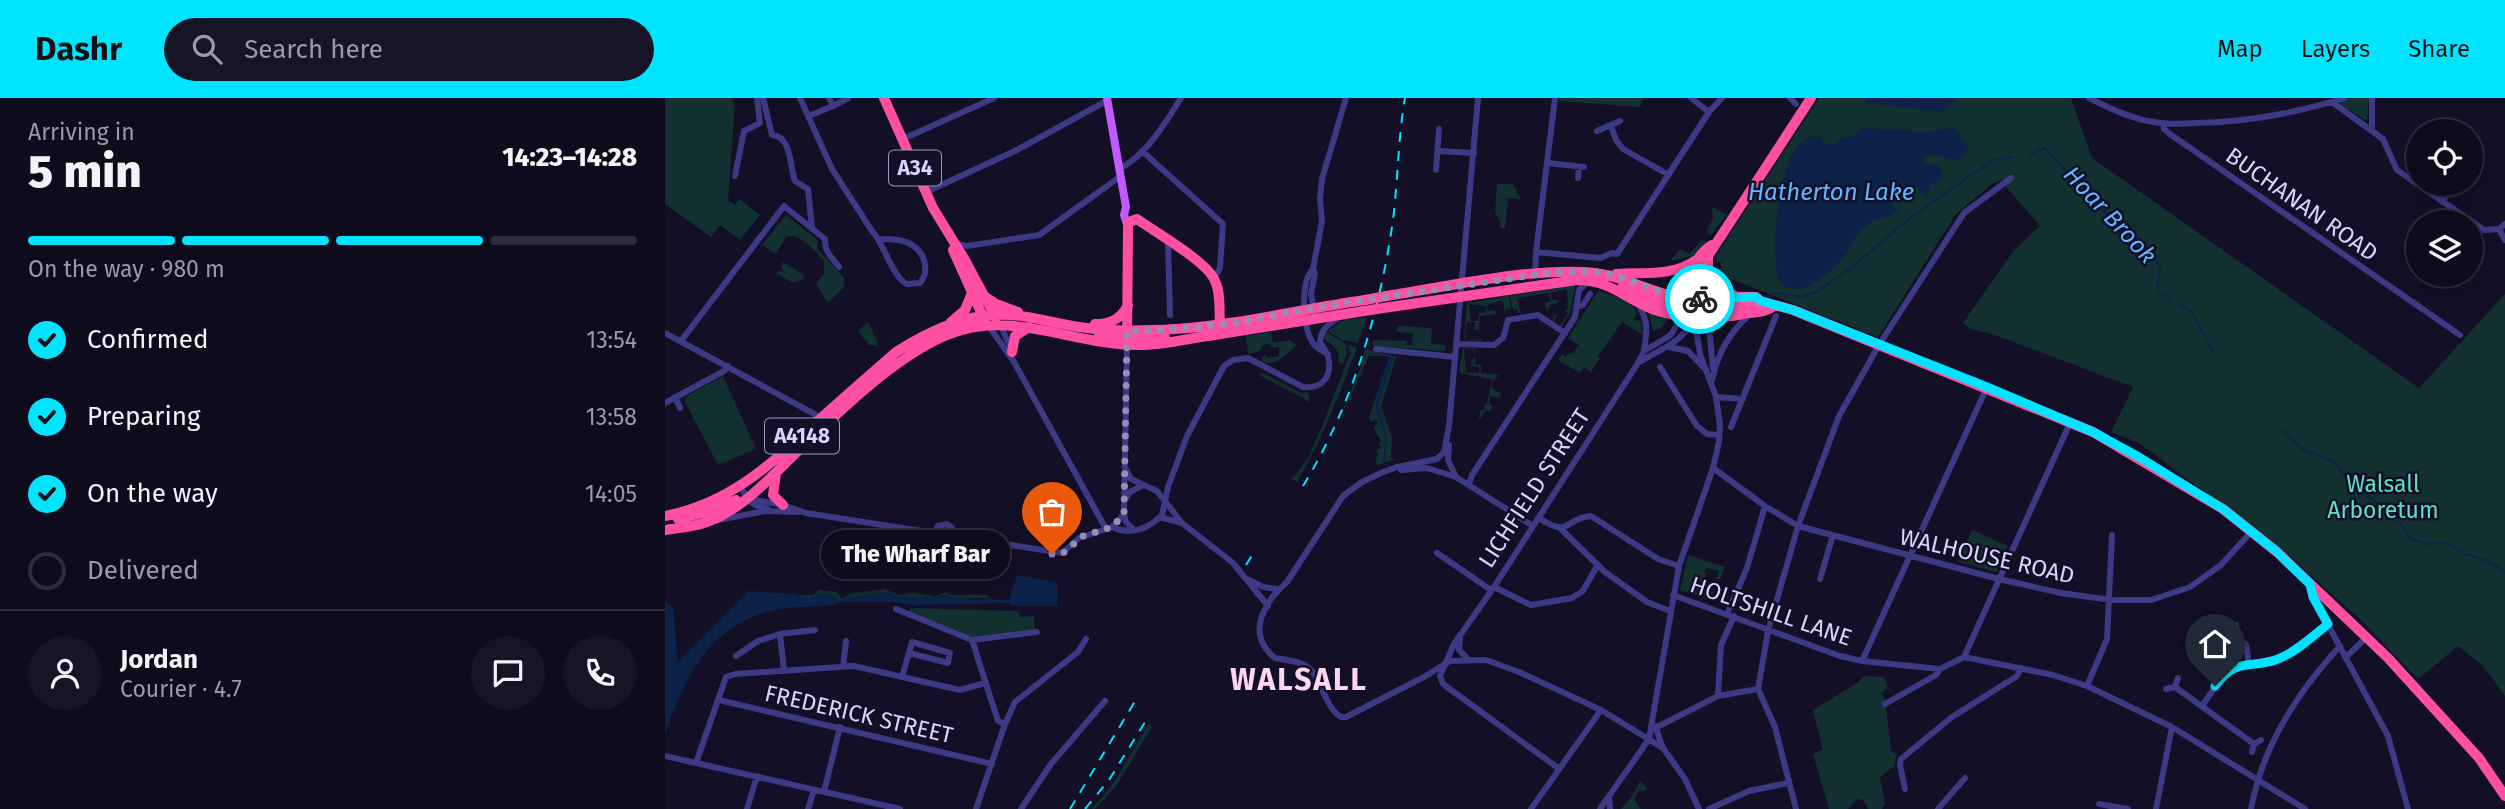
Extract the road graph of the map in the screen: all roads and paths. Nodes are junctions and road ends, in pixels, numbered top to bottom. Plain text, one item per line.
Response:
1 (757, 98) edge
2 (763, 98) edge
3 (800, 98) edge
4 (829, 98) edge
5 (848, 98) edge
6 (884, 98) edge
7 (995, 98) edge
8 (1181, 98) edge
9 (1346, 98) edge
10 (1478, 98) edge
11 (1555, 98) edge
12 (1691, 98) edge
13 (1722, 98) edge
14 (1790, 98) edge
15 (1811, 98) edge
16 (2089, 98) edge
17 (2345, 98) edge
18 (2372, 98) edge
19 (1108, 99) edge
20 (2332, 102) junction
21 (1796, 104) dead end
22 (833, 106) junction
23 (1709, 112) junction
24 (809, 116) junction
25 (1620, 121) dead end
26 (2166, 123) junction
27 (1611, 125) junction
28 (1439, 129) dead end
29 (2372, 129) junction
30 (1597, 131) dead end
31 (902, 139) junction
32 (1438, 151) junction
33 (1142, 152) junction
34 (1475, 153) junction
35 (1548, 163) junction
36 (1436, 170) dead end
37 (1120, 173) junction
38 (1669, 175) junction
39 (735, 176) dead end
40 (1578, 178) dead end
41 (2011, 178) dead end
42 (926, 192) junction
43 (2446, 196) edge
44 (2442, 201) junction
45 (1131, 223) junction
46 (2502, 227) edge
47 (812, 228) junction
48 (879, 239) junction
49 (952, 240) junction
50 (2505, 240) edge
51 (1168, 241) junction
52 (976, 244) junction
53 (1714, 244) junction
54 (1535, 252) junction
55 (1709, 256) junction
56 (965, 260) junction
57 (1696, 260) junction
58 (839, 267) dead end
59 (1708, 269) junction
60 (1535, 274) junction
61 (1616, 277) junction
62 (1214, 278) junction
63 (1591, 280) junction
64 (1462, 284) junction
65 (973, 292) junction
66 (1590, 294) dead end
67 (984, 295) junction
68 (1461, 296) junction
69 (1738, 297) junction
70 (1638, 301) junction
71 (1761, 301) junction
72 (1129, 303) junction
73 (1365, 305) junction
74 (1577, 307) junction
75 (1696, 308) junction
76 (1775, 311) junction
77 (1346, 313) junction
78 (1751, 313) junction
79 (1311, 314) junction
80 (1170, 315) dead end
81 (988, 319) junction
82 (1034, 322) junction
83 (1000, 324) junction
84 (1220, 324) junction
85 (1070, 326) junction
86 (942, 329) junction
87 (665, 333) edge
88 (1565, 333) junction
89 (1210, 335) junction
90 (2460, 335) dead end
91 (1127, 338) junction
92 (681, 341) junction
93 (1456, 342) junction
94 (1879, 345) junction
95 (1669, 347) junction
96 (1376, 349) dead end
97 (1644, 351) junction
98 (1328, 354) junction
99 (1013, 357) junction
100 (1455, 357) junction
101 (1639, 363) junction
102 (728, 366) junction
103 (1660, 367) dead end
104 (1712, 380) junction
105 (1987, 387) junction
106 (675, 397) junction
107 (1716, 397) junction
108 (1743, 399) junction
109 (665, 403) edge
110 (680, 408) dead end
111 (822, 414) junction
112 (2070, 423) junction
113 (1449, 426) junction
114 (1731, 428) dead end
115 (1719, 435) junction
116 (1713, 467) junction
117 (1125, 468) junction
118 (1392, 470) junction
119 (776, 472) junction
120 (1456, 477) junction
121 (1469, 484) junction
122 (1143, 485) junction
123 (740, 487) junction
124 (1168, 487) junction
125 (1157, 491) junction
126 (747, 498) junction
127 (1125, 500) junction
128 (1164, 503) junction
129 (1765, 506) junction
130 (782, 508) junction
131 (1124, 514) junction
132 (1160, 517) junction
133 (1539, 517) junction
134 (707, 522) junction
135 (1182, 523) junction
136 (665, 525) edge
137 (1533, 526) junction
138 (1798, 526) junction
139 (1109, 528) junction
140 (1560, 528) junction
141 (1134, 530) junction
142 (2251, 532) junction
143 (934, 533) junction
144 (1833, 535) junction
145 (2112, 535) dead end
146 (953, 536) junction
147 (1437, 553) dead end
148 (1911, 556) junction
149 (1597, 566) junction
150 (1679, 566) junction
151 (1818, 574) dead end
152 (1247, 579) junction
153 (1999, 579) junction
154 (2310, 584) junction
155 (1492, 588) junction
156 (1278, 589) junction
157 (1673, 595) junction
158 (2111, 600) junction
159 (1268, 606) junction
160 (896, 608) dead end
161 (1670, 611) junction
162 (1730, 615) junction
163 (2328, 624) junction
164 (2236, 625) dead end
165 (815, 630) dead end
166 (1768, 631) junction
167 (1037, 632) dead end
168 (1461, 633) junction
169 (780, 634) junction
170 (2235, 635) junction
171 (2367, 637) junction
172 (1086, 639) dead end
173 (2227, 639) dead end
174 (972, 640) junction
175 (846, 641) dead end
176 (2340, 646) junction
177 (909, 653) junction
178 (736, 656) dead end
179 (2347, 656) junction
180 (1964, 657) junction
181 (1469, 659) junction
182 (1862, 661) junction
183 (2249, 664) junction
184 (1443, 665) junction
185 (843, 667) junction
186 (2021, 668) junction
187 (1940, 669) junction
188 (784, 671) junction
189 (902, 677) junction
190 (2178, 678) dead end
191 (985, 683) junction
192 (2087, 686) junction
193 (2175, 687) junction
194 (1758, 689) junction
195 (2166, 689) dead end
196 (1888, 690) dead end
197 (1718, 696) junction
198 (1894, 699) junction
199 (719, 700) junction
200 (1105, 701) dead end
201 (1885, 704) dead end
202 (2202, 706) junction
203 (1601, 710) junction
204 (1654, 713) junction
205 (1005, 724) junction
206 (840, 727) junction
207 (2172, 727) junction
208 (1655, 728) junction
209 (1649, 739) junction
210 (2261, 740) dead end
211 (1663, 748) junction
212 (665, 756) edge
213 (696, 763) junction
214 (992, 764) junction
215 (1558, 768) junction
216 (757, 776) junction
217 (1965, 778) dead end
218 (2257, 781) junction
219 (1788, 783) junction
220 (1905, 789) dead end
221 (814, 790) junction
222 (824, 792) junction
223 (1611, 792) junction
224 (2505, 796) edge
225 (2099, 804) dead end
226 (2115, 808) edge
227 (747, 809) edge
228 (808, 809) edge
229 (900, 809) edge
230 (976, 809) edge
231 (1021, 809) edge
232 (1531, 809) edge
233 (1599, 809) edge
234 (1610, 809) edge
235 (1699, 809) edge
236 (1710, 809) edge
237 (1796, 809) edge
238 (1938, 809) edge
239 (2127, 809) edge
240 (2156, 809) edge
241 (2251, 809) edge
242 (2305, 809) edge
243 (2407, 809) edge

1 - 39 street
2 - 47 street
3 - 24 street
4 - 22 street
5 - 22 street
6 - 31 highway, A34
7 - 31 street
8 - 33 street
9 - 79 street
10 - 34 street
11 - 35 street
12 - 23 street
13 - 23 street
14 - 21 street
15 - 53 highway
16 - 26 street
17 - 20 street
18 - 29 street
19 - 37 main road
19 - 42 street
20 - 26 street
20 - 29 street
22 - 24 street
23 - 38 street
24 - 48 street
25 - 27 street
26 - 90 street, BUCHANAN ROAD
27 - 30 street
27 - 38 street
28 - 32 street
29 - 44 street
31 - 42 highway, A34
32 - 34 street
32 - 36 street
33 - 37 street
33 - 62 street
34 - 64 street
35 - 40 street
35 - 54 street
37 - 45 main road
37 - 52 street
38 - 54 street
41 - 94 street
42 - 49 highway, A34
43 - 44 street
44 - 46 street
45 - 51 highway
45 - 72 highway
46 - 50 street
47 - 58 street
47 - 92 street
48 - 48 street
49 - 52 street
49 - 56 highway, A34
49 - 65 highway, A34
51 - 62 highway
51 - 80 street
52 - 56 street
53 - 55 highway
53 - 57 highway
54 - 60 street
55 - 59 highway
55 - 75 highway
56 - 67 highway, A34
57 - 61 highway
57 - 75 highway, LICHFIELD STREET
59 - 69 highway
59 - 75 highway
60 - 61 highway, A4148
60 - 64 highway, A4148
61 - 75 highway, A4148
62 - 84 highway
63 - 68 highway, A4148
63 - 70 highway, A4148
63 - 74 street
64 - 68 street
64 - 73 highway, A4148, bridge
65 - 81 highway, A34
65 - 86 highway
66 - 74 street
67 - 81 highway, A34
67 - 82 highway
68 - 73 highway, A4148, bridge
68 - 93 street
69 - 71 highway, A4148
69 - 75 highway, A4148
70 - 75 highway, A4148
70 - 97 street
71 - 75 highway, A4148
71 - 76 highway, A4148
72 - 85 highway
72 - 91 highway
73 - 77 highway, A4148
73 - 79 highway, A4148
74 - 88 street
75 - 78 highway, A4148
75 - 95 street, LICHFIELD STREET
75 - 97 street, LICHFIELD STREET
75 - 104 street
75 - 104 street
76 - 78 highway, A4148
76 - 94 highway, A4148
76 - 108 street
77 - 79 highway, A4148
77 - 98 street
78 - 104 street
79 - 84 highway, A4148
79 - 89 highway, A4148
79 - 98 street
81 - 82 highway, A4148
81 - 83 highway, A34
81 - 86 highway, A4148
81 - 99 street
81 - 111 highway, A4148
82 - 83 highway, A4148
82 - 85 highway, A4148
82 - 91 highway
82 - 99 highway
83 - 99 street
84 - 89 highway
84 - 91 highway, A4148
85 - 91 highway, A4148
86 - 111 highway, A4148
87 - 92 street
88 - 93 street
88 - 121 street
89 - 91 highway, A4148
91 - 117 street
92 - 102 street
93 - 100 street
94 - 105 highway, A4148
94 - 138 street
95 - 101 street, LICHFIELD STREET
95 - 104 street
96 - 100 street
97 - 101 street, LICHFIELD STREET
98 - 124 street
99 - 139 street
100 - 113 street
101 - 133 street, LICHFIELD STREET
102 - 106 street
102 - 111 street
103 - 115 street
104 - 107 street
105 - 112 highway, A4148
105 - 148 street
106 - 109 street
106 - 110 street
107 - 108 street
107 - 115 street
108 - 114 street
111 - 119 highway, A4148
111 - 123 highway, A4148
112 - 142 highway, A4148
112 - 153 street
113 - 118 street
113 - 120 street
115 - 116 street
116 - 129 street, WALHOUSE ROAD
116 - 150 street
117 - 122 street
117 - 127 street
118 - 120 street
118 - 156 street
119 - 126 highway, A4148
119 - 130 highway
120 - 121 street
121 - 137 street
122 - 125 street
122 - 127 street
123 - 126 street
123 - 136 highway, A4148
124 - 125 street
124 - 128 street
125 - 128 street
126 - 130 street
126 - 134 highway, A4148
126 - 136 highway
127 - 131 street
128 - 132 street
128 - 135 street
129 - 138 street, WALHOUSE ROAD
129 - 162 street
130 - 134 street
130 - 143 street
131 - 139 street
131 - 141 street
132 - 135 street
132 - 141 street
133 - 137 street, LICHFIELD STREET
133 - 140 street
134 - 136 highway, A4148
135 - 152 street
137 - 155 street, LICHFIELD STREET
138 - 144 street, WALHOUSE ROAD
138 - 166 street
139 - 141 street
139 - 146 street
140 - 149 street
140 - 150 street
142 - 154 highway, A4148
142 - 158 street, WALHOUSE ROAD
143 - 146 street
143 - 146 street
144 - 148 street, WALHOUSE ROAD
144 - 151 street
145 - 158 street
147 - 155 street
148 - 153 street, WALHOUSE ROAD
148 - 182 street
149 - 155 street
149 - 161 street
150 - 157 street
152 - 156 street
152 - 159 street
153 - 158 street, WALHOUSE ROAD
153 - 180 street
154 - 163 street
154 - 171 highway, A4148
155 - 168 street, LICHFIELD STREET
156 - 159 street
157 - 161 street
157 - 162 street, HOLTSHILL LANE
158 - 192 street
159 - 184 street
160 - 174 street
161 - 204 street
162 - 166 street, HOLTSHILL LANE
162 - 197 street
163 - 176 street
163 - 183 street
164 - 170 street
165 - 169 street
166 - 182 street, HOLTSHILL LANE
166 - 194 street
167 - 174 street
168 - 181 street
168 - 184 street, LICHFIELD STREET
169 - 178 street
169 - 188 street
170 - 173 street
170 - 183 street
171 - 179 street
171 - 224 highway, A4148
172 - 205 street
174 - 191 street
175 - 185 street
176 - 179 street
176 - 218 street
177 - 177 street
177 - 189 street
179 - 243 street
180 - 186 street
180 - 187 street
181 - 184 street
181 - 203 street
182 - 187 street, HOLTSHILL LANE
183 - 202 street
184 - 215 street
185 - 188 street
185 - 189 street
186 - 192 street
186 - 220 street
187 - 198 street
188 - 199 street
189 - 191 street
190 - 193 street
191 - 205 street
192 - 207 street
193 - 195 street
193 - 202 street
194 - 197 street
194 - 219 street
196 - 198 street
197 - 208 street
198 - 201 street
199 - 206 street, FREDERICK STREET
199 - 213 street
200 - 231 street
202 - 210 street
203 - 209 street
203 - 215 street
204 - 208 street
204 - 209 street
205 - 214 street
206 - 214 street, FREDERICK STREET
206 - 222 street
207 - 218 street
207 - 240 street
208 - 211 street
209 - 211 street
209 - 223 street
211 - 235 street
212 - 213 street
213 - 216 street
214 - 230 street
215 - 232 street
216 - 221 street
216 - 227 street
217 - 238 street
218 - 241 street
218 - 242 street
219 - 236 street
219 - 237 street
221 - 222 street
221 - 228 street
222 - 229 street
223 - 233 street
223 - 234 street
225 - 226 street
226 - 239 street

